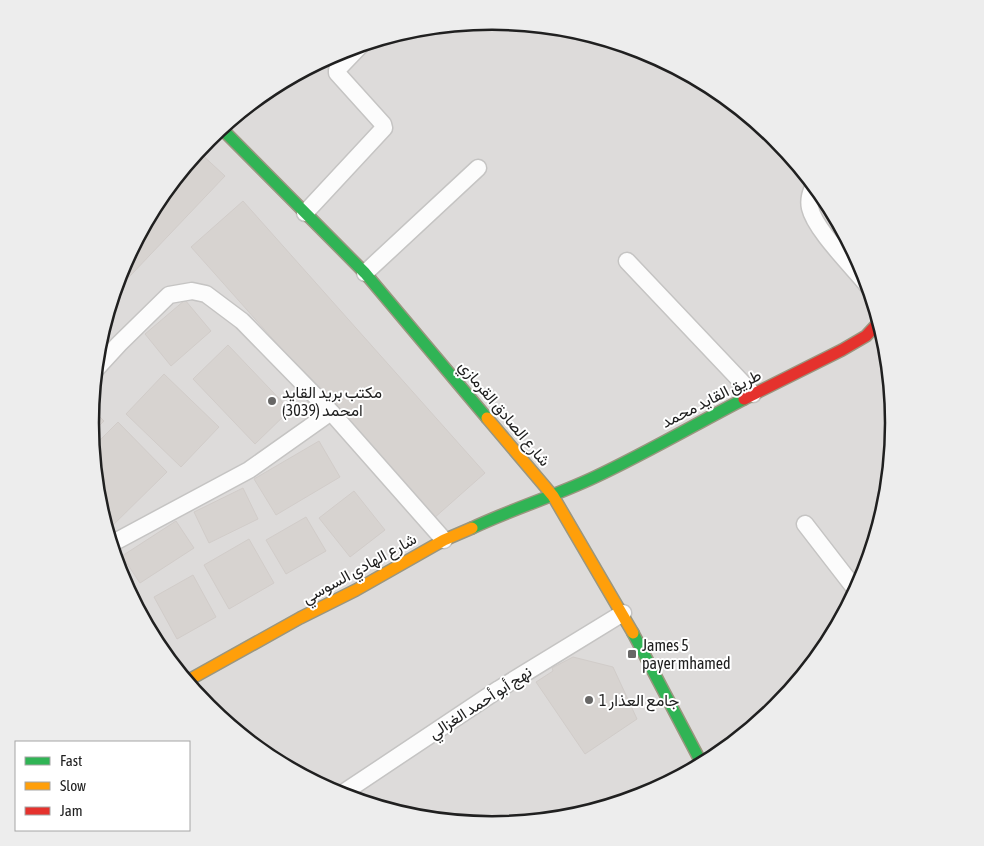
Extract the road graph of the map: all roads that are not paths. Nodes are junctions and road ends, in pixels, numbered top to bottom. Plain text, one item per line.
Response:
1 (349, 57) edge
2 (227, 134) edge
3 (478, 168) dead end
4 (811, 193) edge
5 (305, 214) junction
6 (627, 261) dead end
7 (852, 267) edge
8 (365, 273) junction
9 (873, 328) edge
10 (104, 359) edge
11 (753, 394) junction
12 (331, 412) junction
13 (553, 496) junction
14 (806, 524) dead end
15 (444, 540) junction
16 (117, 541) edge
17 (851, 583) edge
18 (623, 613) junction
19 (193, 678) edge
20 (698, 757) edge
21 (349, 789) edge

1 - 5 street
2 - 5 main road, شارع الصادق القرمازي
3 - 8 street
4 - 7 street
5 - 8 main road, شارع الصادق القرمازي
6 - 11 street
8 - 13 main road, شارع الصادق القرمازي
9 - 11 main road, طريق القايد محمد
10 - 12 street
11 - 13 main road, طريق القايد محمد
12 - 15 street
12 - 16 street
13 - 15 main road, شارع الهادي السوسي
13 - 18 main road, شارع الصادق القرمازي
14 - 17 street
15 - 19 main road, شارع الهادي السوسي
18 - 20 main road, شارع الصادق القرمازي
18 - 21 street, نهج أبو أحمد الغزالي

